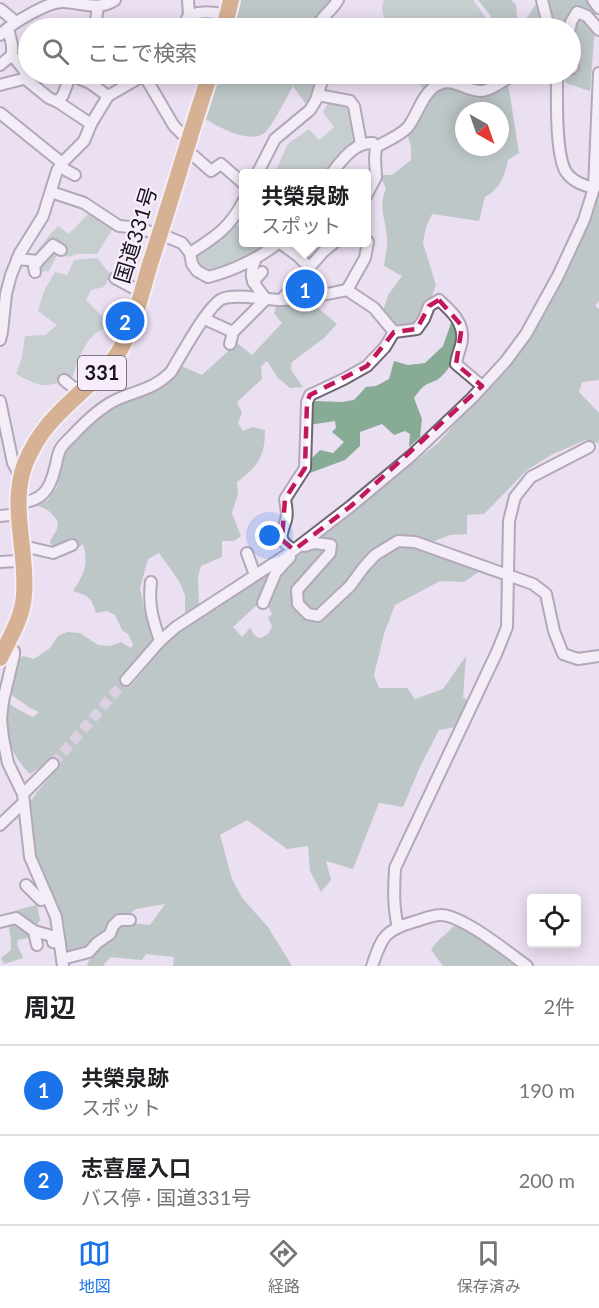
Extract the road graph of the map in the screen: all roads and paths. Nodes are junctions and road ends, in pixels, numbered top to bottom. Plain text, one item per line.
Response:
1 (115, 0) edge
2 (188, 0) edge
3 (338, 0) edge
4 (542, 0) edge
5 (593, 0) edge
6 (61, 1) edge
7 (98, 6) junction
8 (599, 8) edge
9 (0, 9) edge
10 (227, 14) edge
11 (189, 15) junction
12 (25, 18) edge
13 (96, 18) edge
14 (187, 18) edge
15 (323, 18) edge
16 (546, 18) edge
17 (573, 18) edge
18 (8, 28) edge
19 (599, 30) edge
20 (12, 55) junction
21 (18, 62) edge
22 (0, 65) edge
23 (599, 74) edge
24 (18, 82) edge
25 (32, 84) edge
26 (67, 84) edge
27 (93, 84) edge
28 (128, 84) edge
29 (151, 84) edge
30 (207, 84) edge
31 (321, 84) edge
32 (438, 84) edge
33 (459, 84) edge
34 (498, 84) edge
35 (558, 84) edge
36 (0, 85) edge
37 (318, 95) junction
38 (108, 96) junction
39 (58, 102) junction
40 (598, 104) edge
41 (0, 113) edge
42 (91, 124) junction
43 (188, 143) junction
44 (361, 144) junction
45 (376, 147) junction
46 (61, 165) junction
47 (260, 169) edge
48 (335, 169) edge
49 (75, 175) dead end
50 (239, 180) edge
51 (371, 186) edge
52 (594, 188) junction
53 (51, 192) junction
54 (239, 210) edge
55 (160, 234) junction
56 (274, 247) edge
57 (285, 247) edge
58 (330, 247) edge
59 (367, 247) edge
60 (61, 250) dead end
61 (190, 253) junction
62 (256, 258) junction
63 (18, 260) junction
64 (38, 261) junction
65 (309, 268) junction
66 (0, 270) edge
67 (35, 272) dead end
68 (262, 272) dead end
69 (11, 275) junction
70 (115, 278) dead end
71 (253, 282) junction
72 (347, 290) junction
73 (141, 292) junction
74 (266, 299) junction
75 (281, 300) junction
76 (205, 318) junction
77 (233, 332) junction
78 (394, 332) junction
79 (0, 340) edge
80 (230, 344) dead end
81 (64, 380) dead end
82 (482, 386) junction
83 (80, 393) junction
84 (0, 401) edge
85 (4, 444) edge
86 (589, 447) dead end
87 (21, 478) junction
88 (20, 509) junction
89 (0, 516) edge
90 (72, 545) dead end
91 (22, 546) junction
92 (294, 550) junction
93 (247, 553) dead end
94 (0, 562) edge
95 (25, 563) junction
96 (255, 575) junction
97 (509, 575) junction
98 (151, 582) dead end
99 (263, 603) dead end
100 (160, 640) junction
101 (3, 652) edge
102 (599, 656) edge
103 (126, 680) tunnel mouth
104 (52, 764) tunnel mouth
105 (23, 798) junction
106 (0, 825) edge
107 (26, 885) dead end
108 (47, 896) junction
109 (130, 920) dead end
110 (0, 922) edge
111 (398, 927) junction
112 (34, 931) junction
113 (60, 943) junction
114 (37, 945) dead end
115 (62, 963) edge
116 (372, 966) edge
117 (527, 966) edge

1 - 7 street
2 - 11 street
3 - 15 street
4 - 16 street
5 - 8 street
6 - 7 street
6 - 12 street
7 - 13 street
9 - 18 street
10 - 11 street
11 - 14 street
17 - 19 street
18 - 20 street
20 - 21 street
20 - 22 street
23 - 40 street
24 - 36 street
25 - 39 street
26 - 39 street
27 - 38 street
28 - 38 street
29 - 43 street
30 - 43 highway, 国道331号 / 331
31 - 37 street
32 - 45 street
33 - 34 street
35 - 52 street
37 - 44 street
37 - 47 street
38 - 42 street
39 - 42 street
40 - 52 street
41 - 46 street
42 - 46 street
43 - 50 street
43 - 55 highway, 国道331号 / 331
44 - 45 street
44 - 48 street
45 - 51 street
46 - 49 street
46 - 53 street
52 - 82 street
53 - 55 street
53 - 63 street
54 - 61 street
55 - 61 street
55 - 73 highway, 国道331号 / 331
56 - 62 street
57 - 65 street
58 - 65 street
59 - 72 street
60 - 64 street
61 - 62 street
62 - 71 street
63 - 64 street
63 - 69 street
64 - 67 street
65 - 75 street
66 - 69 street
68 - 71 street
69 - 79 street
70 - 73 street
71 - 74 street
72 - 75 street
72 - 78 street
73 - 83 highway, 国道331号 / 331
74 - 75 street
74 - 76 street
74 - 77 street
76 - 77 street
76 - 88 street
77 - 80 street
78 - 82 street
78 - 92 street
81 - 83 street
82 - 92 street
83 - 87 highway, 国道331号 / 331
84 - 85 street
85 - 87 street
86 - 97 street
87 - 88 highway, 国道331号 / 331
88 - 89 street
88 - 91 highway, 国道331号 / 331
90 - 91 street
91 - 95 highway, 国道331号 / 331
92 - 96 street
92 - 97 street
92 - 99 street
93 - 96 street
94 - 95 street
95 - 101 highway, 国道331号 / 331
96 - 100 street
97 - 102 street
97 - 111 street
98 - 100 street
100 - 103 street
101 - 105 street
104 - 105 street
105 - 106 street
105 - 108 street
107 - 108 street
108 - 113 street
109 - 115 street
110 - 112 street
111 - 116 street
111 - 117 street
112 - 113 street
112 - 114 street
113 - 115 street

